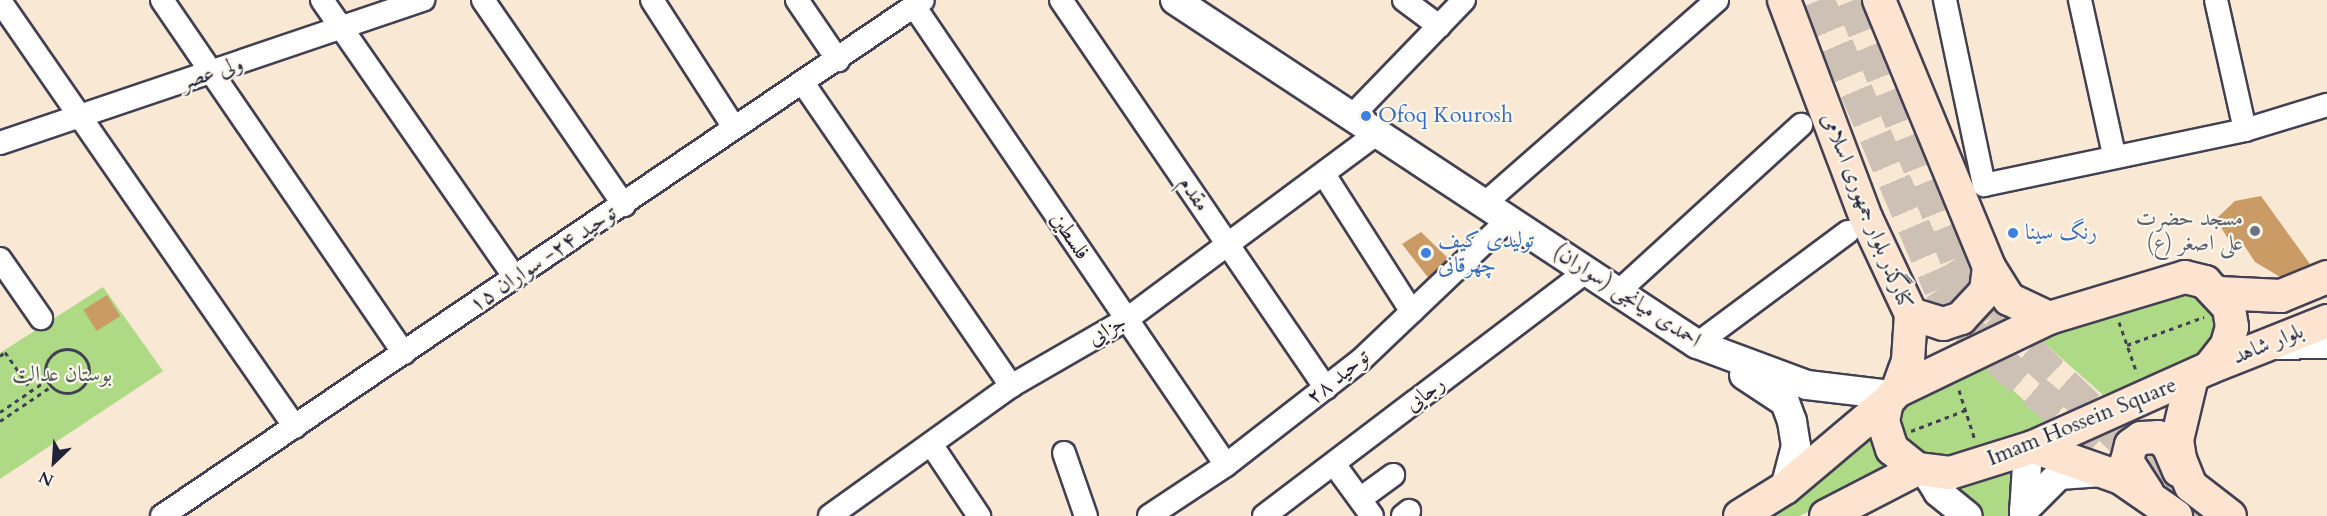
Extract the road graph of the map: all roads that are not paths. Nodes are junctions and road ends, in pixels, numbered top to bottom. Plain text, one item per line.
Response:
1 (162, 0) edge
2 (322, 0) edge
3 (423, 0) edge
4 (483, 0) edge
5 (652, 0) edge
6 (797, 0) edge
7 (1061, 0) edge
8 (1175, 0) edge
9 (1404, 0) edge
10 (1464, 0) edge
11 (1717, 0) edge
12 (1784, 0) edge
13 (1879, 0) edge
14 (1945, 0) edge
15 (2080, 0) edge
16 (2216, 0) edge
17 (0, 1) edge
18 (919, 3) edge
19 (1439, 26) junction
20 (340, 29) junction
21 (838, 60) junction
22 (210, 74) junction
23 (803, 83) junction
24 (2323, 107) edge
25 (79, 117) junction
26 (1350, 118) junction
27 (1801, 125) dead end
28 (734, 126) junction
29 (2245, 130) junction
30 (1376, 134) junction
31 (0, 143) edge
32 (2114, 154) junction
33 (1325, 176) junction
34 (624, 205) junction
35 (1483, 205) junction
36 (1510, 218) junction
37 (1848, 231) dead end
38 (1230, 247) junction
39 (0, 259) edge
40 (1989, 267) junction
41 (1586, 272) junction
42 (2327, 277) edge
43 (515, 278) junction
44 (1618, 292) junction
45 (2224, 301) junction
46 (1412, 312) junction
47 (1911, 314) junction
48 (41, 318) dead end
49 (2049, 318) junction
50 (1127, 320) junction
51 (2327, 321) edge
52 (1697, 344) junction
53 (2327, 344) edge
54 (2262, 345) junction
55 (404, 353) junction
56 (2200, 373) junction
57 (1011, 386) junction
58 (1326, 388) junction
59 (1892, 396) junction
60 (295, 427) junction
61 (931, 444) junction
62 (2031, 447) junction
63 (1064, 453) dead end
64 (1334, 464) junction
65 (1226, 465) junction
66 (1921, 470) junction
67 (2103, 472) junction
68 (1392, 475) dead end
69 (2191, 486) junction
70 (1785, 488) junction
71 (2147, 492) junction
72 (1366, 508) edge
73 (2024, 513) edge
74 (162, 516) edge
75 (830, 516) edge
76 (979, 516) edge
77 (1086, 516) edge
78 (1149, 516) edge
79 (1264, 516) edge
80 (1740, 516) edge
81 (1826, 516) edge
82 (1968, 516) edge
83 (2176, 516) edge
84 (2230, 516) edge

1 - 22 street
2 - 20 street
3 - 20 street, ولی عصر
4 - 34 street
5 - 28 street
6 - 21 street
7 - 38 street, مقدم
8 - 26 street, احمدی میانجی (سواران)
9 - 19 street
10 - 19 street
11 - 35 street
12 - 47 main road, کنارگذر بلوار جمهوری اسلامی
13 - 40 main road
14 - 32 street
15 - 32 street
16 - 29 street
17 - 25 street
18 - 21 street, توحید ۲۴- سواران ۱۵
18 - 50 street, فلسطین
19 - 26 street
20 - 22 street, ولی عصر
20 - 43 street
21 - 23 street, توحید ۲۴- سواران ۱۵
22 - 25 street, ولی عصر
22 - 55 street
23 - 28 street, توحید ۲۴- سواران ۱۵
23 - 57 street
24 - 29 street
25 - 31 street, ولی عصر
25 - 60 street
26 - 30 street, احمدی میانجی (سواران)
27 - 44 street
28 - 34 street, توحید ۲۴- سواران ۱۵
29 - 32 street
30 - 33 street, جزایی
30 - 35 street, احمدی میانجی (سواران)
33 - 38 street, جزایی
33 - 46 street
34 - 43 street, توحید ۲۴- سواران ۱۵
35 - 36 street, احمدی میانجی (سواران)
36 - 41 street, احمدی میانجی (سواران)
36 - 46 street, توحید ۲۸
37 - 52 street
38 - 50 street, جزایی
38 - 58 street, مقدم
39 - 48 street
40 - 47 main road
40 - 49 main road
41 - 44 street, احمدی میانجی (سواران)
41 - 64 street, رجایی
42 - 45 main road
43 - 55 street, توحید ۲۴- سواران ۱۵
44 - 52 street, احمدی میانجی (سواران)
45 - 49 main road
45 - 56 main road, Imam Hossein Square
46 - 58 street, توحید ۲۸
47 - 59 main road, کنارگذر بلوار جمهوری اسلامی
49 - 59 main road
50 - 57 street, جزایی
50 - 65 street, فلسطین
51 - 54 main road, بلوار شاهد
52 - 59 street, احمدی میانجی (سواران)
52 - 70 street
53 - 54 street
54 - 56 main road, بلوار شاهد
55 - 60 street, توحید ۲۴- سواران ۱۵
56 - 62 main road, Imam Hossein Square
56 - 69 main road
57 - 61 street, جزایی
58 - 65 street, توحید ۲۸
59 - 66 main road
59 - 70 main road
60 - 74 street, توحید ۲۴- سواران ۱۵
61 - 75 street, جزایی
61 - 76 street
62 - 66 main road, Imam Hossein Square
62 - 67 main road
62 - 73 street
63 - 77 street
64 - 72 street
64 - 79 street, رجایی
65 - 78 street, توحید ۲۸
66 - 81 main road
66 - 82 street
67 - 71 main road
67 - 73 street
68 - 72 street
69 - 71 main road
69 - 84 main road
70 - 80 main road
71 - 83 main road

